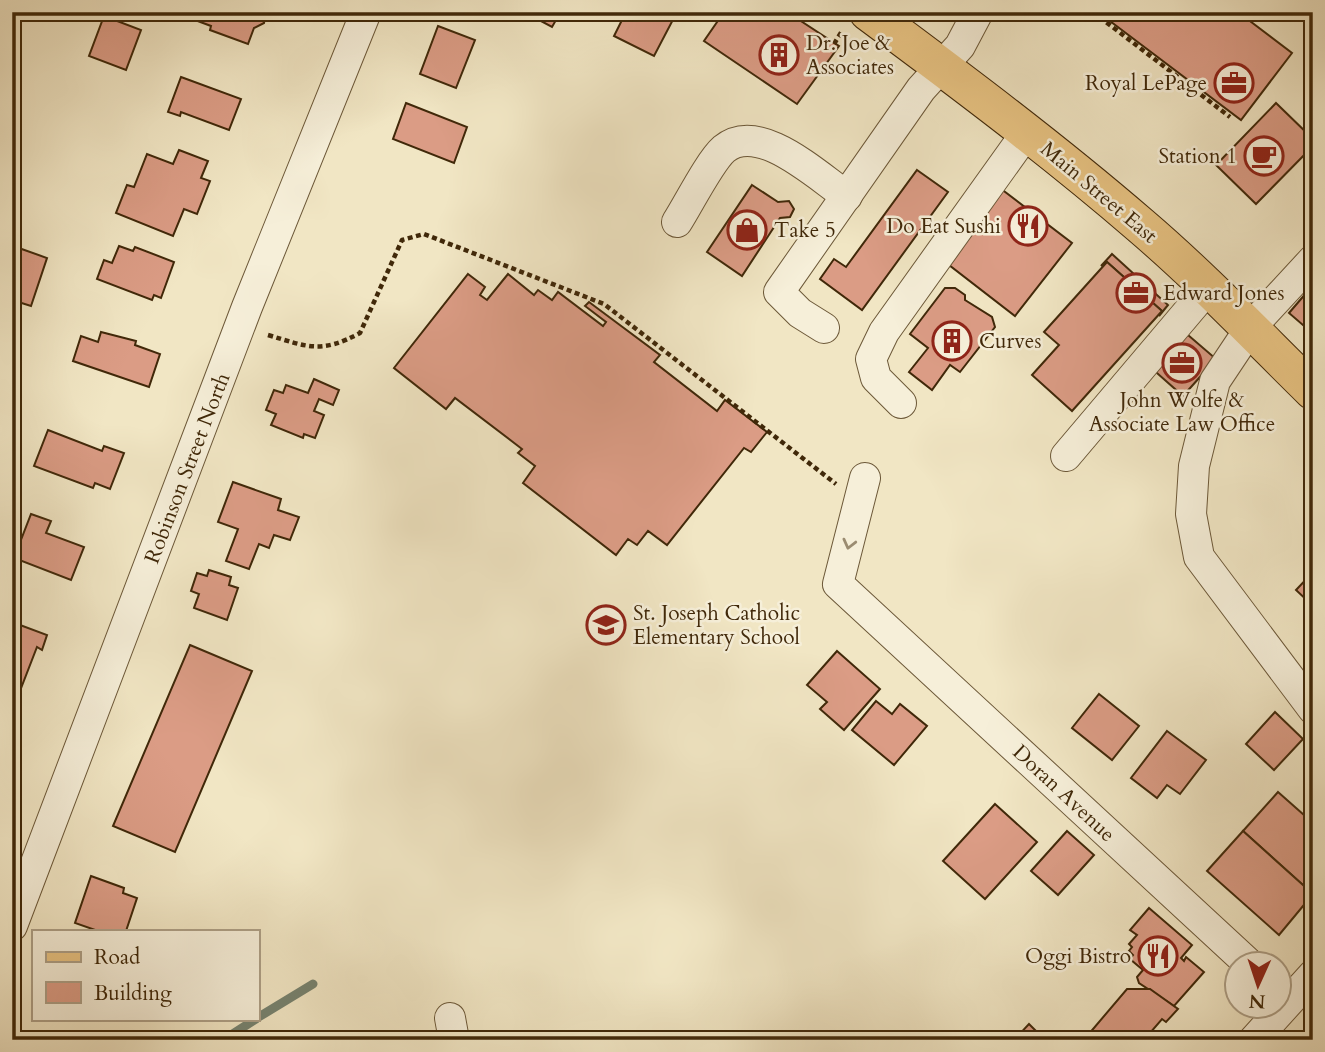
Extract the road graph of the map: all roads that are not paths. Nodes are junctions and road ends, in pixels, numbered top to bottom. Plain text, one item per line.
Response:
1 (366, 12) edge
2 (978, 12) edge
3 (855, 22) edge
4 (942, 67) junction
5 (1027, 132) junction
6 (846, 196) junction
7 (677, 222) dead end
8 (1313, 260) edge
9 (1209, 288) junction
10 (1251, 327) junction
11 (824, 328) dead end
12 (1311, 386) edge
13 (901, 403) dead end
14 (1066, 456) dead end
15 (852, 482) road end
16 (1313, 709) edge
17 (12, 926) edge
18 (1234, 950) edge
19 (1300, 991) edge
20 (1254, 1040) edge

1 - 17 street, Robinson Street North
2 - 4 street
3 - 4 main road, Main Street East
4 - 5 main road, Main Street East
4 - 6 street
5 - 9 main road, Main Street East
5 - 13 street
6 - 7 street
6 - 11 street
8 - 10 street
9 - 10 main road, Main Street East
9 - 14 street
10 - 12 main road, Main Street East
10 - 16 street
15 -> 18 street, Doran Avenue
19 - 20 street

